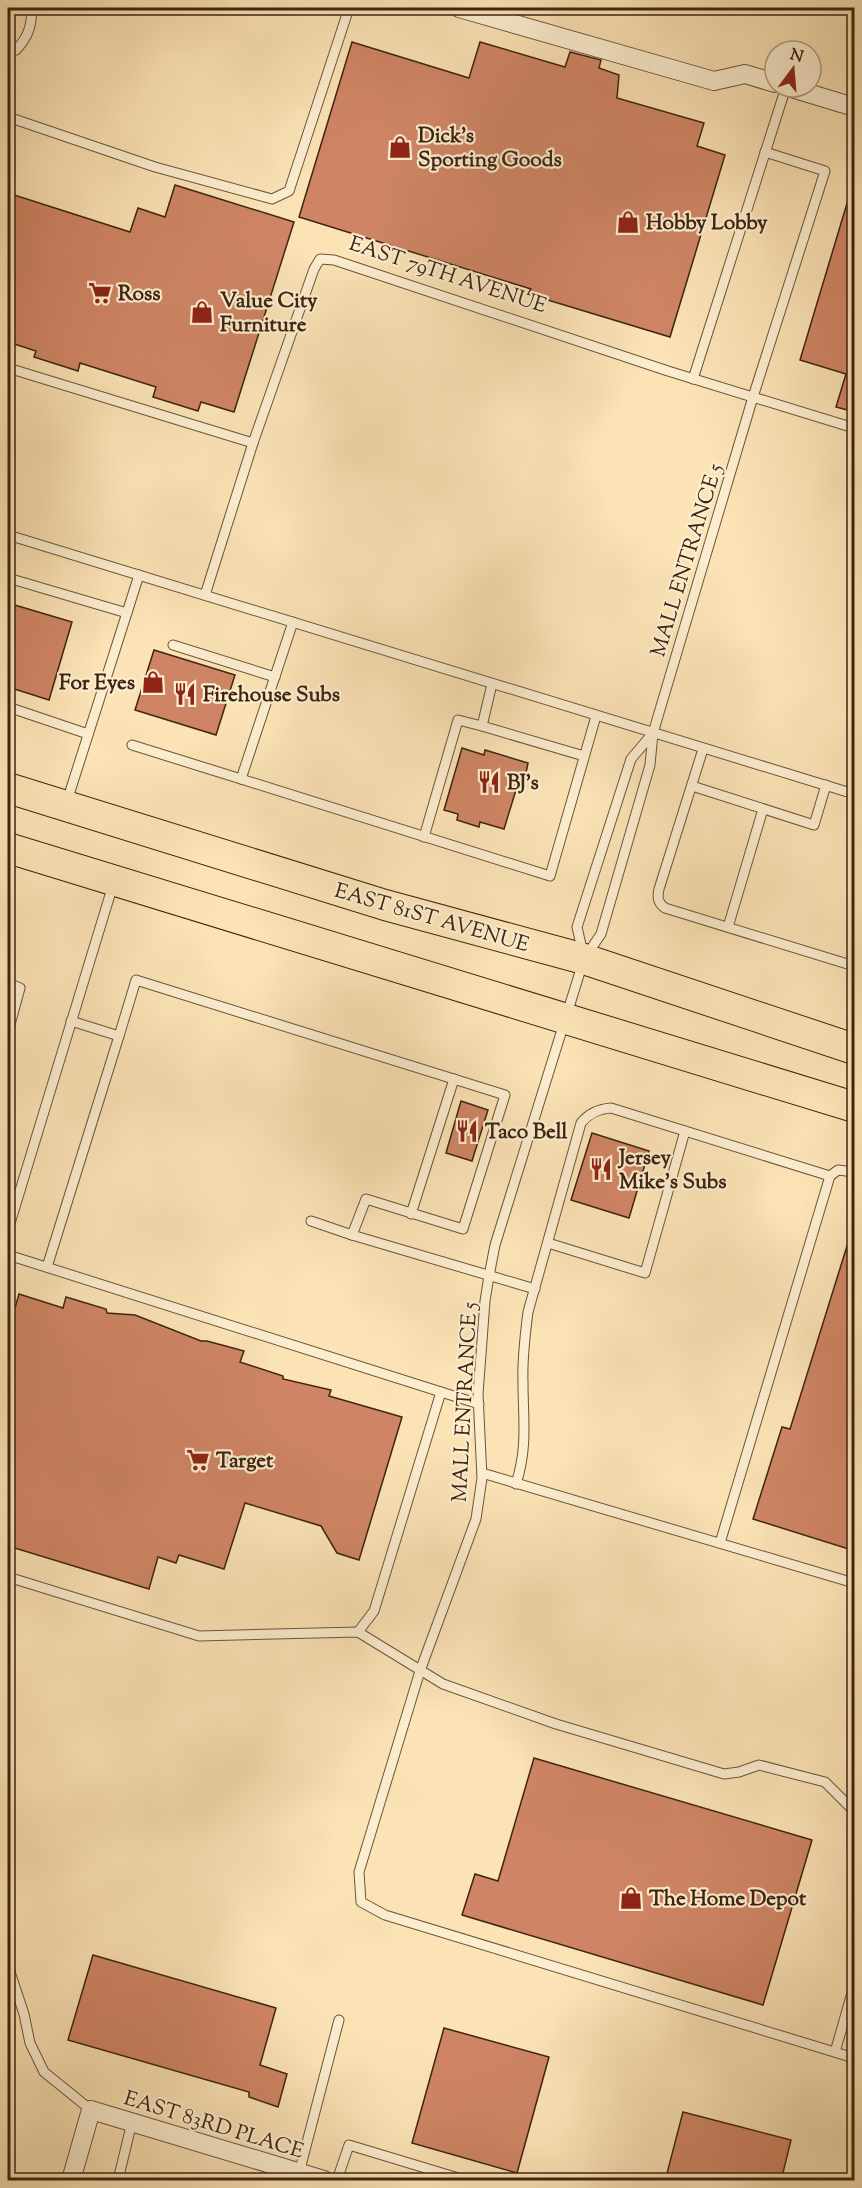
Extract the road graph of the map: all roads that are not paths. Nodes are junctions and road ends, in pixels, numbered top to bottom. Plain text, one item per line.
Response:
1 (24, 8) edge
2 (349, 8) edge
3 (459, 8) edge
4 (8, 51) edge
5 (763, 79) edge
6 (823, 98) edge
7 (783, 99) edge
8 (855, 107) edge
9 (8, 117) edge
10 (765, 152) junction
11 (8, 368) edge
12 (693, 379) junction
13 (753, 398) junction
14 (855, 428) edge
15 (253, 443) junction
16 (8, 535) edge
17 (139, 575) junction
18 (8, 578) edge
19 (205, 595) junction
20 (127, 614) junction
21 (293, 622) junction
22 (173, 645) dead end
23 (275, 677) junction
24 (492, 684) junction
25 (8, 707) edge
26 (596, 716) junction
27 (482, 726) junction
28 (653, 733) junction
29 (88, 734) junction
30 (132, 746) dead end
31 (703, 749) junction
32 (584, 756) junction
33 (241, 780) junction
34 (826, 785) junction
35 (692, 786) junction
36 (8, 788) edge
37 (855, 794) edge
38 (65, 806) junction
39 (763, 809) junction
40 (424, 837) junction
41 (8, 848) edge
42 (114, 880) junction
43 (728, 927) junction
44 (584, 959) junction
45 (855, 966) edge
46 (8, 983) edge
47 (566, 1018) junction
48 (71, 1021) junction
49 (8, 1032) edge
50 (119, 1036) junction
51 (855, 1049) edge
52 (454, 1079) junction
53 (855, 1107) edge
54 (685, 1131) junction
55 (855, 1172) edge
56 (830, 1176) junction
57 (411, 1214) junction
58 (311, 1221) dead end
59 (8, 1230) edge
60 (352, 1235) junction
61 (548, 1243) junction
62 (8, 1255) edge
63 (47, 1267) junction
64 (489, 1275) junction
65 (535, 1289) junction
66 (441, 1392) junction
67 (479, 1404) junction
68 (482, 1473) junction
69 (516, 1484) junction
70 (720, 1543) junction
71 (8, 1577) edge
72 (855, 1583) edge
73 (358, 1632) junction
74 (420, 1671) junction
75 (855, 1808) edge
76 (8, 1965) edge
77 (855, 1986) edge
78 (339, 2020) dead end
79 (835, 2052) junction
80 (855, 2058) edge
81 (91, 2110) junction
82 (132, 2122) junction
83 (290, 2174) edge
84 (70, 2181) edge
85 (118, 2181) edge
86 (324, 2181) edge
87 (337, 2181) edge
88 (465, 2181) edge

1 - 4 lane
2 - 9 lane
3 - 5 street
6 - 8 street
7 - 10 lane
10 - 12 lane
10 - 13 lane, MALL ENTRANCE 5
11 - 15 lane
12 - 13 lane, EAST 79TH AVENUE
12 - 15 lane, EAST 79TH AVENUE
13 - 14 lane, EAST 79TH AVENUE
13 - 28 lane, MALL ENTRANCE 5
15 - 19 lane
16 - 17 lane
17 - 19 lane
17 - 20 lane
18 - 20 lane
19 - 21 lane
20 - 29 lane
21 - 23 lane
21 - 24 lane
22 - 23 lane
23 - 33 lane
24 - 26 lane
24 - 27 lane
25 - 29 lane
26 - 28 lane
26 - 32 lane
27 - 32 lane
27 - 40 lane
28 - 31 lane
28 - 44 lane, MALL ENTRANCE 5
28 - 44 lane, MALL ENTRANCE 5
29 - 38 lane
30 - 33 lane
31 - 34 lane
31 - 35 lane
32 - 40 lane
33 - 40 lane
34 - 37 lane
34 - 39 lane
35 - 39 lane
35 - 43 lane
36 - 38 highway, EAST 81ST AVENUE
38 - 44 highway, EAST 81ST AVENUE
39 - 43 lane
41 - 42 highway
42 - 47 highway
42 - 48 lane
43 - 45 lane
44 - 47 lane, MALL ENTRANCE 5
44 - 51 highway, EAST 81ST AVENUE
46 - 49 lane
47 - 53 highway
47 - 64 lane, MALL ENTRANCE 5
48 - 50 lane
48 - 59 lane
50 - 52 lane
50 - 63 lane
52 - 57 lane
52 - 57 lane
54 - 56 lane
54 - 61 lane
54 - 61 lane
55 - 56 lane
56 - 70 lane
57 - 60 lane
58 - 60 lane
60 - 64 lane
61 - 65 lane
62 - 63 lane
63 - 66 lane
64 - 65 lane
64 - 67 lane, MALL ENTRANCE 5
65 - 69 lane
66 - 67 lane
66 - 73 lane
67 - 68 lane, MALL ENTRANCE 5
68 - 69 lane
68 - 74 lane, MALL ENTRANCE 5
69 - 70 lane
70 - 72 lane
71 - 73 lane
73 - 74 lane
74 - 75 lane
74 - 79 lane, MALL ENTRANCE 5
76 - 81 lane
77 - 79 lane
78 - 83 lane
79 - 80 lane
81 - 82 street, EAST 83RD PLACE
81 - 84 street
82 - 83 street, EAST 83RD PLACE
82 - 85 lane
83 - 86 street, EAST 83RD PLACE
87 - 88 lane

